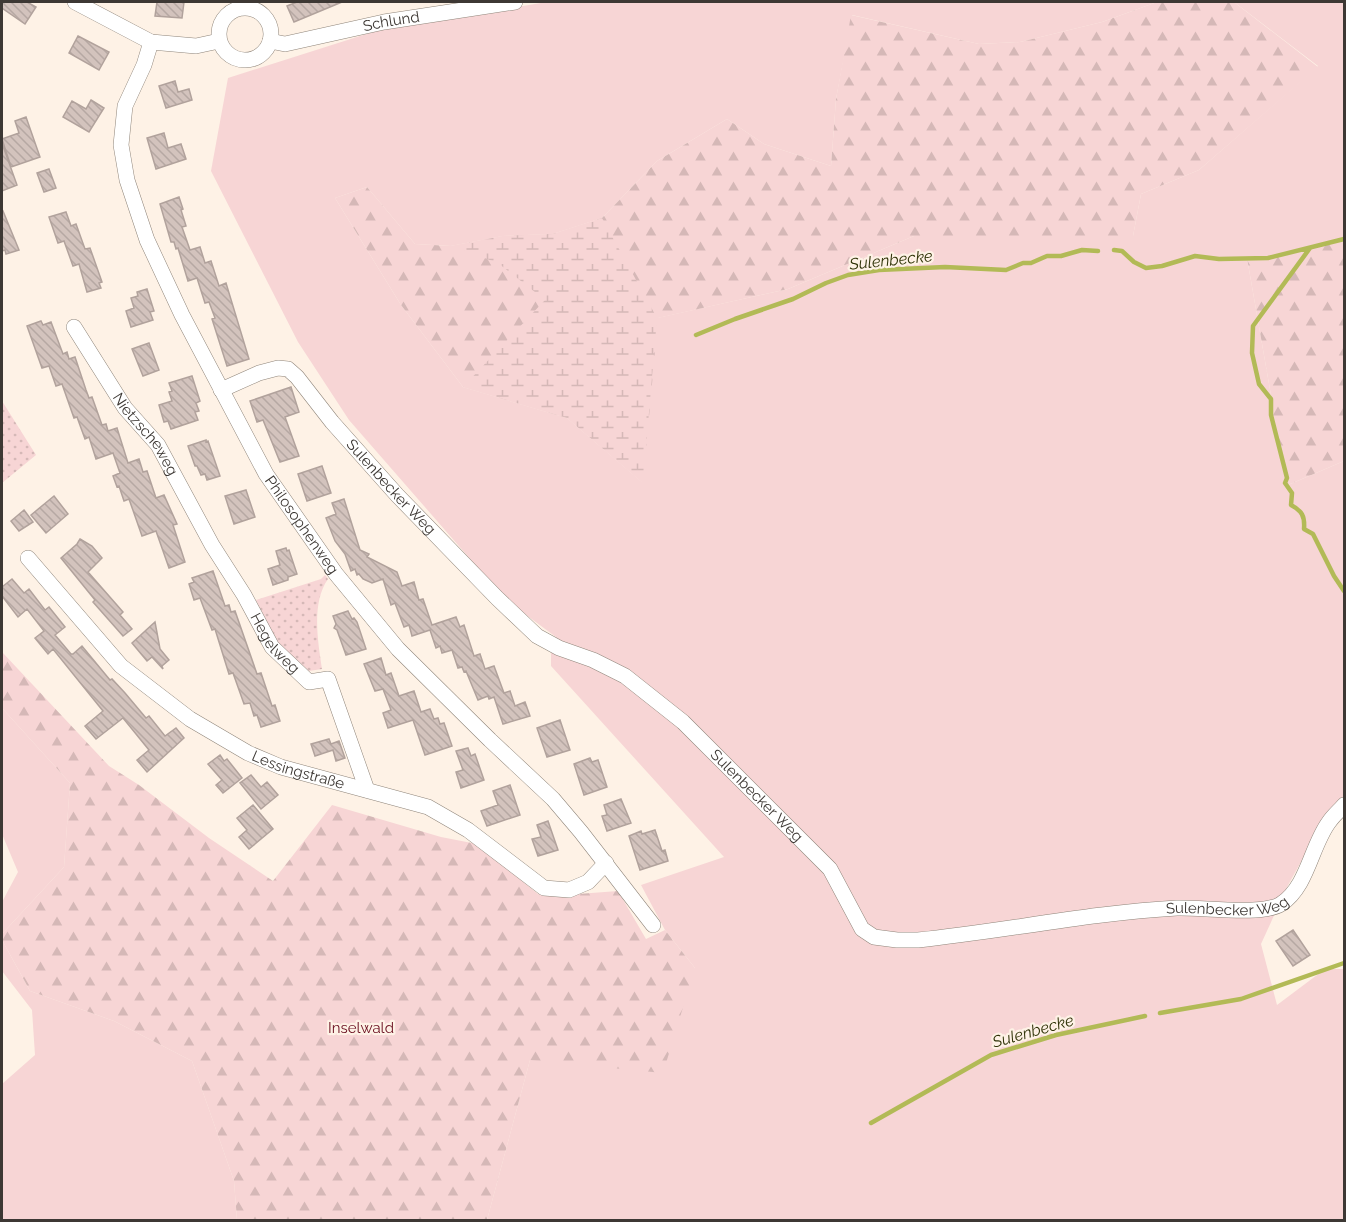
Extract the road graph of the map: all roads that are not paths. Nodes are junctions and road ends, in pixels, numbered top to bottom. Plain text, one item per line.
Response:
1 (75, 2) edge
2 (515, 2) edge
3 (226, 7) edge
4 (262, 7) edge
5 (219, 41) junction
6 (270, 41) junction
7 (151, 42) junction
8 (74, 327) dead end
9 (221, 390) junction
10 (212, 545) joint
11 (27, 558) dead end
12 (367, 790) junction
13 (1344, 806) edge
14 (606, 864) junction
15 (652, 925) dead end

1 - 7 street
2 - 6 street, Schlund
3 - 4 street
3 - 5 street
4 - 6 street
5 - 6 street
5 - 7 street
7 - 9 street, Philosophenweg
8 - 10 street, Nietzscheweg
9 - 13 street, Sulenbecker Weg
9 - 14 street, Philosophenweg
10 - 12 street, Hegelweg
11 - 12 street, Lessingstraße
12 - 14 street, Lessingstraße
14 - 15 street, Philosophenweg

